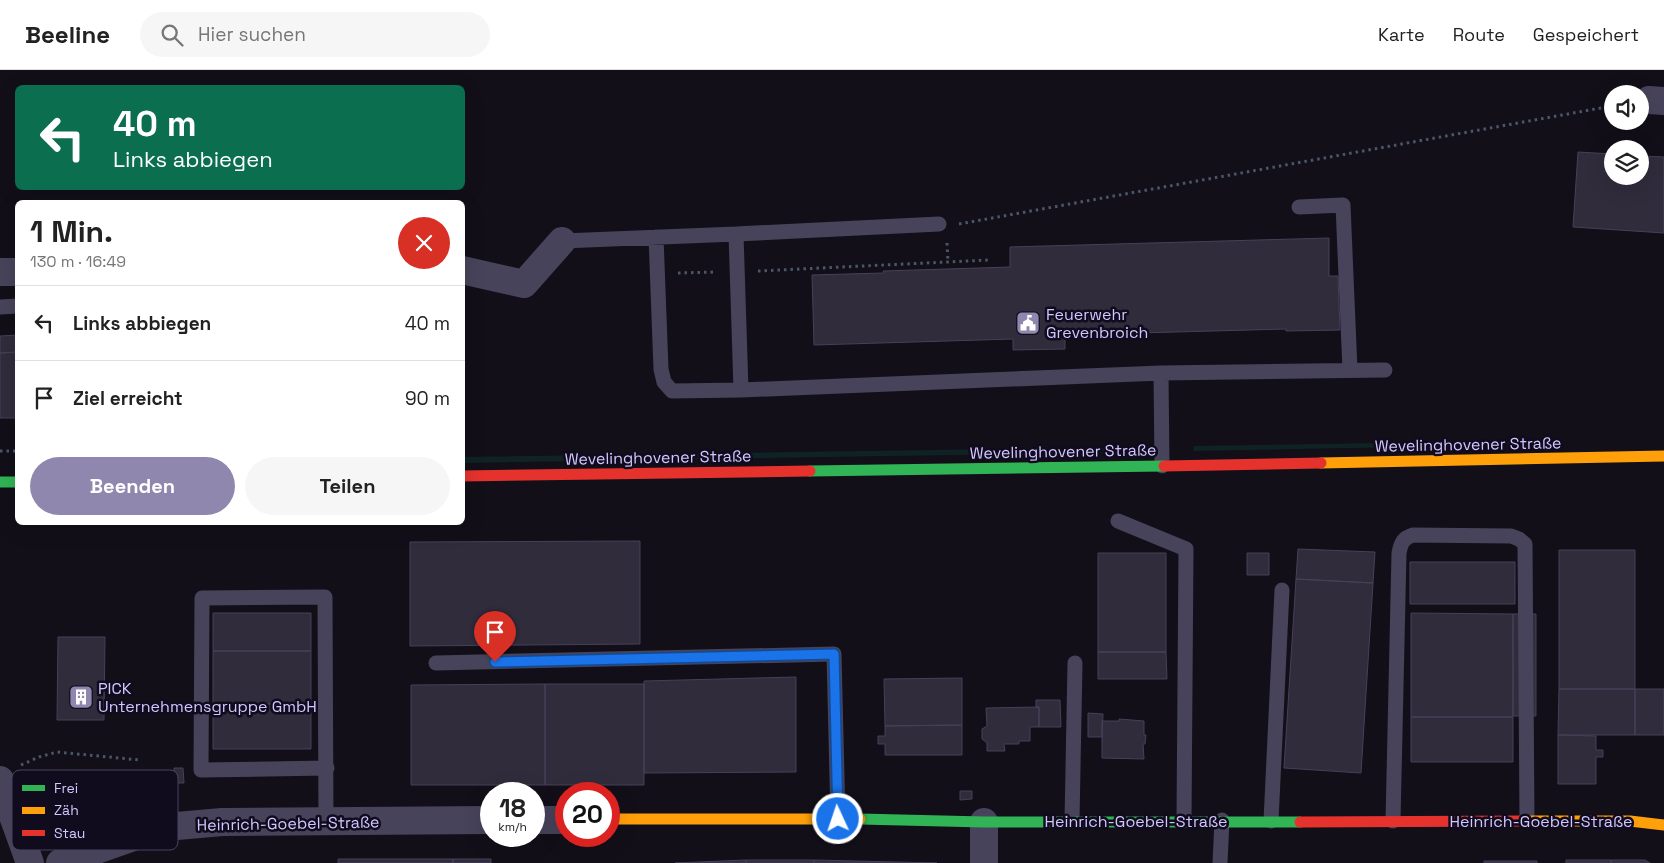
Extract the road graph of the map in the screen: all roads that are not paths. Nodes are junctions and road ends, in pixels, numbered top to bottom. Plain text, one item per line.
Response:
1 (1299, 207) dead end
2 (939, 224) dead end
3 (736, 234) junction
4 (656, 237) junction
5 (562, 242) joint
6 (465, 271) edge
7 (0, 272) edge
8 (15, 272) edge
9 (15, 306) edge
10 (0, 307) edge
11 (1350, 370) junction
12 (1385, 370) dead end
13 (1161, 373) junction
14 (741, 390) junction
15 (1664, 456) edge
16 (1162, 466) junction
17 (465, 476) edge
18 (0, 482) edge
19 (15, 482) edge
20 (1118, 521) dead end
21 (1282, 590) dead end
22 (436, 663) dead end
23 (1075, 663) dead end
24 (326, 768) junction
25 (7, 774) edge
26 (12, 793) edge
27 (620, 819) edge
28 (838, 819) junction
29 (480, 820) edge
30 (1222, 820) junction
31 (1271, 820) junction
32 (1072, 821) junction
33 (1184, 821) junction
34 (1393, 821) junction
35 (1527, 821) junction
36 (326, 822) junction
37 (984, 822) junction
38 (1664, 825) edge
39 (178, 826) edge
40 (27, 850) edge
41 (97, 850) edge
42 (30, 863) edge
43 (60, 863) edge
44 (984, 863) edge
45 (1220, 863) edge

1 - 11 lane
2 - 3 lane
3 - 4 lane
3 - 14 lane
4 - 5 lane
4 - 14 lane
5 - 6 street
7 - 8 street
9 - 10 lane
11 - 12 lane
11 - 13 lane
13 - 14 lane
13 - 16 lane
15 - 16 street, Wevelinghovener Straße
16 - 17 street, Wevelinghovener Straße
18 - 19 street
20 - 33 lane
21 - 31 lane
22 - 28 lane
23 - 32 lane
24 - 24 lane
24 - 36 lane
25 - 26 street
27 - 28 street, Heinrich-Goebel-Straße
28 - 37 street, Heinrich-Goebel-Straße
29 - 36 street, Heinrich-Goebel-Straße
30 - 31 street, Heinrich-Goebel-Straße
30 - 33 street, Heinrich-Goebel-Straße
30 - 45 lane
31 - 34 street, Heinrich-Goebel-Straße
32 - 33 street, Heinrich-Goebel-Straße
32 - 37 street, Heinrich-Goebel-Straße
34 - 35 street, Heinrich-Goebel-Straße
34 - 35 lane
35 - 38 street, Heinrich-Goebel-Straße
36 - 39 street, Heinrich-Goebel-Straße
37 - 44 street
40 - 42 street
41 - 43 street, Heinrich-Goebel-Straße

